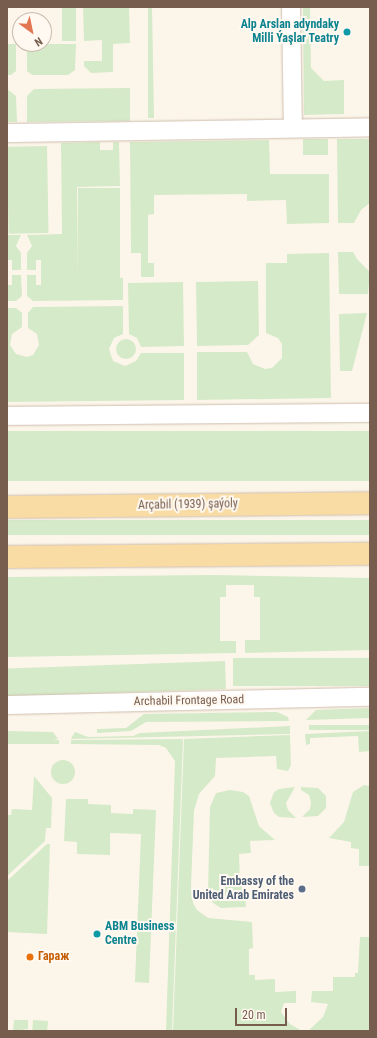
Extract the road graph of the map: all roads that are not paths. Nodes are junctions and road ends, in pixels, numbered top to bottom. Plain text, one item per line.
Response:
1 (291, 7) edge
2 (370, 126) edge
3 (293, 128) junction
4 (7, 133) edge
5 (370, 413) edge
6 (7, 416) edge
7 (370, 503) edge
8 (7, 507) edge
9 (370, 554) edge
10 (7, 557) edge
11 (370, 697) edge
12 (7, 705) edge

1 - 3 street
2 - 3 street
3 - 4 street
5 - 6 street
7 - 8 main road, Arçabil (1939) şaýoly
9 - 10 main road
11 - 12 street, Archabil Frontage Road

